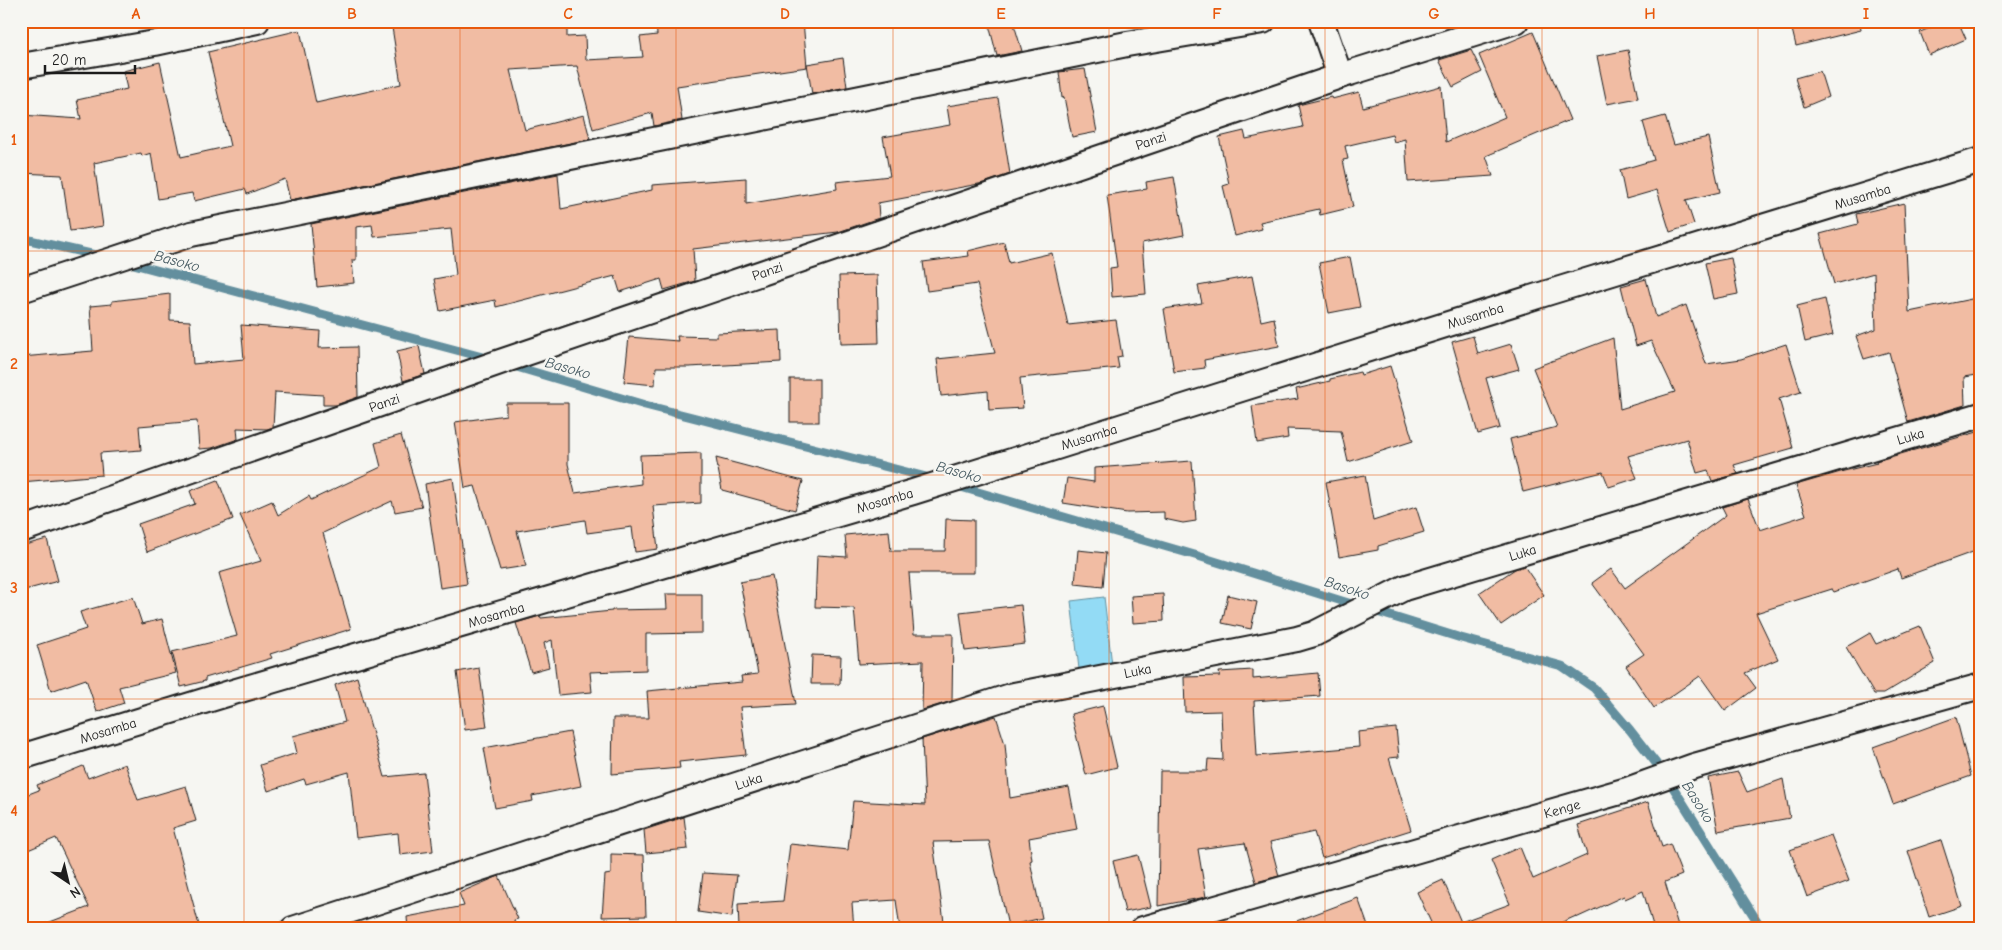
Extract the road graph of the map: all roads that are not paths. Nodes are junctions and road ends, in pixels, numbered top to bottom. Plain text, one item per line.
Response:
1 (257, 21) edge
2 (1263, 21) edge
3 (1321, 21) edge
4 (1516, 21) edge
5 (21, 66) edge
6 (1340, 76) junction
7 (1981, 160) edge
8 (21, 290) edge
9 (1981, 415) edge
10 (972, 474) joint
11 (21, 530) edge
12 (1981, 686) edge
13 (21, 758) edge
14 (293, 929) edge
15 (1143, 929) edge

1 - 5 street
2 - 8 street
3 - 6 street
4 - 6 street, Panzi
6 - 11 street, Panzi
7 - 10 street, Musamba
9 - 14 street, Luka
10 - 13 street, Mosamba
12 - 15 street, Kenge

